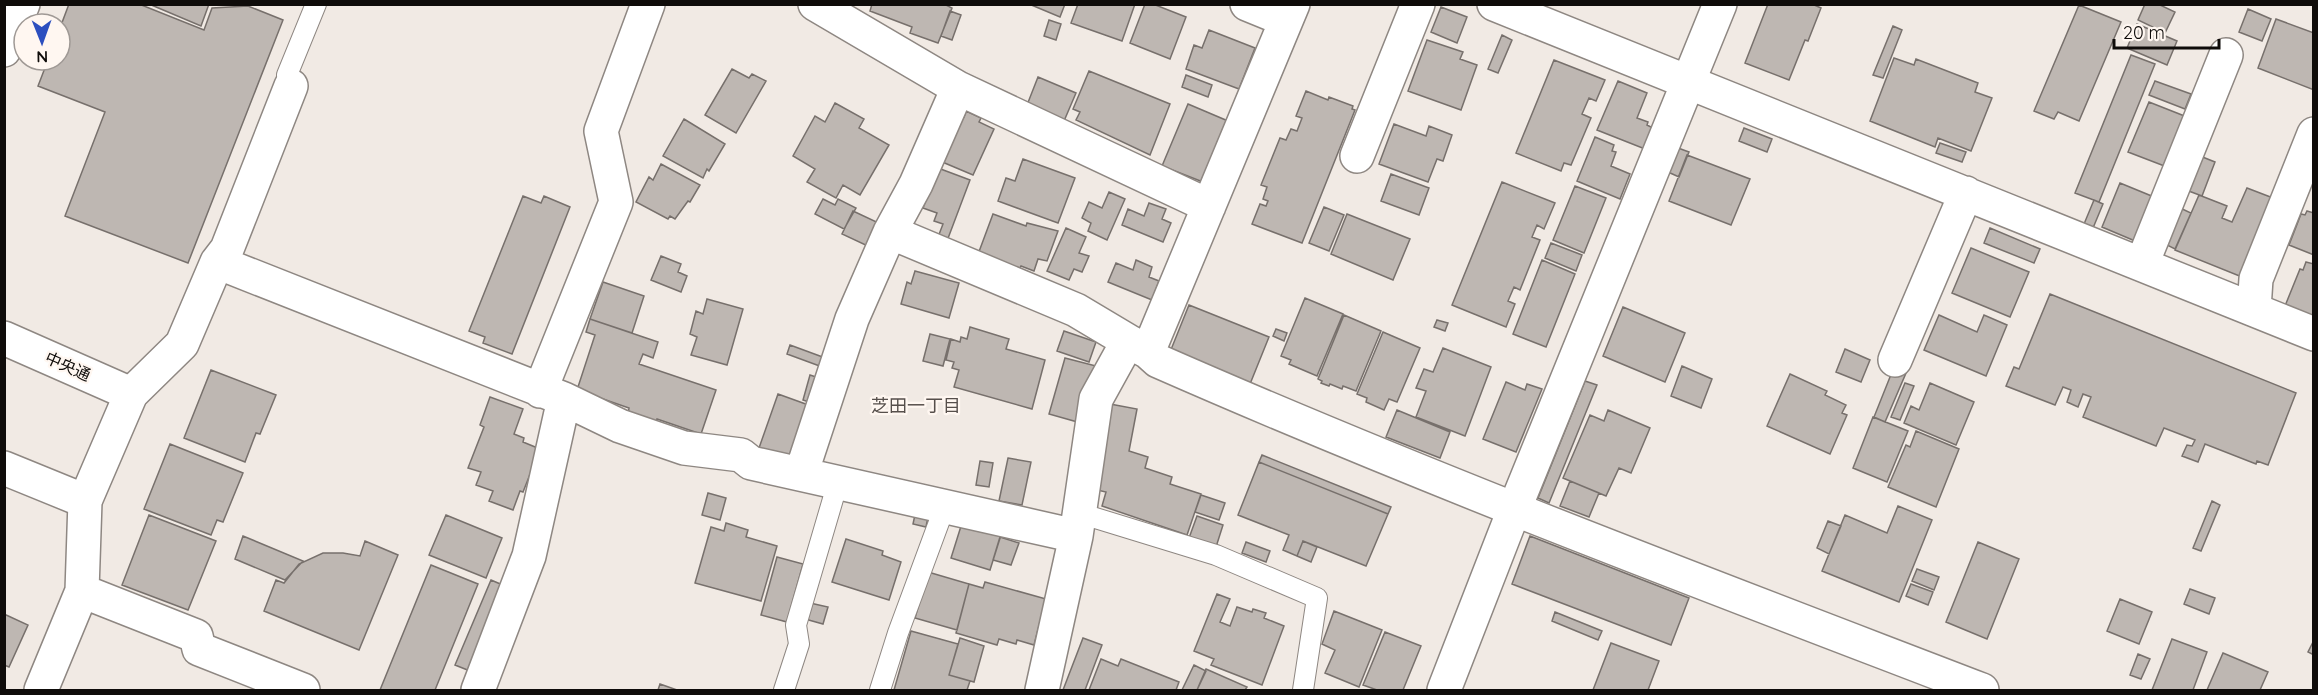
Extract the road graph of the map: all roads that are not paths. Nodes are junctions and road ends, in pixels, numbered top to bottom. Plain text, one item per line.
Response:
1 (23, 4) edge
2 (316, 4) edge
3 (648, 4) edge
4 (815, 4) edge
5 (1246, 4) edge
6 (1418, 4) edge
7 (1494, 4) edge
8 (1720, 4) edge
9 (1289, 12) edge
10 (4, 50) edge
11 (2226, 55) dead end
12 (1689, 82) junction
13 (291, 86) joint
14 (958, 88) junction
15 (2313, 134) edge
16 (1357, 156) dead end
17 (1966, 193) junction
18 (1209, 206) junction
19 (890, 232) junction
20 (217, 262) junction
21 (2142, 264) junction
22 (2254, 309) junction
23 (2313, 334) edge
24 (4, 338) edge
25 (1138, 346) junction
26 (1894, 360) dead end
27 (131, 394) junction
28 (552, 395) junction
29 (4, 468) edge
30 (801, 474) junction
31 (838, 482) junction
32 (85, 501) junction
33 (945, 506) junction
34 (1514, 510) junction
35 (1078, 524) junction
36 (82, 591) junction
37 (792, 688) edge
38 (41, 690) edge
39 (303, 690) edge
40 (478, 690) edge
41 (880, 690) edge
42 (1042, 690) edge
43 (1303, 690) edge
44 (1444, 690) edge
45 (1982, 690) edge

1 - 10 street
2 - 13 lane
3 - 28 street
4 - 14 street
5 - 9 street
6 - 16 street
7 - 12 street
8 - 12 street
9 - 18 street
11 - 21 street
12 - 17 street
12 - 34 street
13 - 20 street
14 - 18 street
14 - 19 street
15 - 22 street
17 - 21 street
17 - 26 street
18 - 25 street
19 - 25 street
19 - 30 street
20 - 27 street
20 - 28 street
21 - 22 street
22 - 23 street
24 - 27 street, 中央通
25 - 34 street
25 - 35 street
27 - 32 street
28 - 30 street
28 - 40 street
29 - 32 street
30 - 31 street
31 - 33 street
31 - 37 lane
32 - 36 street
33 - 35 street
33 - 41 lane
34 - 44 street
34 - 45 street
35 - 42 street
35 - 43 lane
36 - 38 street
36 - 39 street

